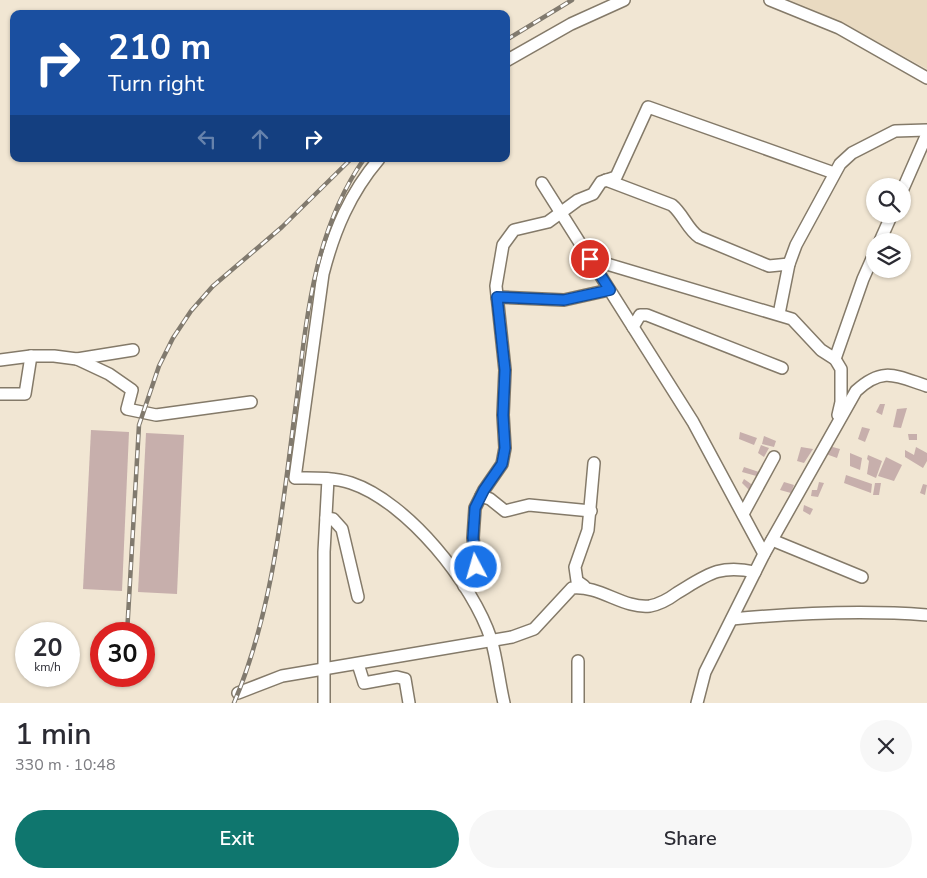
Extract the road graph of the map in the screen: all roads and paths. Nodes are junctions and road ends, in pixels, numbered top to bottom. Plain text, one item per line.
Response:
1 (624, 0) edge
2 (770, 0) edge
3 (510, 59) edge
4 (927, 78) edge
5 (927, 130) edge
6 (927, 134) edge
7 (376, 162) edge
8 (834, 173) junction
9 (908, 178) edge
10 (606, 180) junction
11 (542, 183) dead end
12 (561, 212) junction
13 (590, 259) junction
14 (789, 264) junction
15 (866, 272) edge
16 (610, 290) junction
17 (497, 297) junction
18 (779, 314) junction
19 (633, 327) junction
20 (134, 350) dead end
21 (31, 356) junction
22 (835, 359) junction
23 (0, 360) edge
24 (77, 360) junction
25 (782, 368) dead end
26 (927, 386) edge
27 (0, 394) edge
28 (251, 402) dead end
29 (836, 423) junction
30 (774, 457) dead end
31 (594, 463) dead end
32 (328, 479) junction
33 (481, 496) junction
34 (590, 511) junction
35 (743, 514) junction
36 (326, 518) junction
37 (772, 540) junction
38 (764, 554) junction
39 (755, 572) junction
40 (862, 577) dead end
41 (464, 586) junction
42 (584, 586) junction
43 (358, 597) dead end
44 (927, 615) edge
45 (732, 619) junction
46 (491, 640) junction
47 (578, 661) dead end
48 (358, 664) junction
49 (325, 670) junction
50 (238, 693) dead end
51 (324, 703) edge
52 (409, 703) edge
53 (504, 703) edge
54 (578, 703) edge
55 (697, 703) edge

1 - 3 street
2 - 4 street
5 - 8 street
6 - 9 street
7 - 32 street
8 - 10 street
8 - 14 street
10 - 12 street
10 - 14 street
11 - 12 street
12 - 13 street
12 - 17 street
13 - 16 street
13 - 18 street
14 - 18 street
15 - 22 street
16 - 17 street
16 - 19 street
17 - 33 street
18 - 22 street
19 - 25 street
19 - 35 street
20 - 24 street
21 - 23 street
21 - 24 street
21 - 27 street
22 - 29 street
24 - 28 street
26 - 29 street
29 - 37 street
30 - 35 street
31 - 34 street
32 - 36 street
32 - 41 street
33 - 34 street
33 - 41 street
34 - 42 street
35 - 38 street
36 - 43 street
36 - 49 street
37 - 38 street
37 - 40 street
38 - 39 street
39 - 42 street
39 - 45 street
41 - 46 street
42 - 46 street
44 - 45 street
45 - 55 street
46 - 48 street
46 - 53 street
47 - 54 street
48 - 49 street
48 - 52 street
49 - 50 street
49 - 51 street

